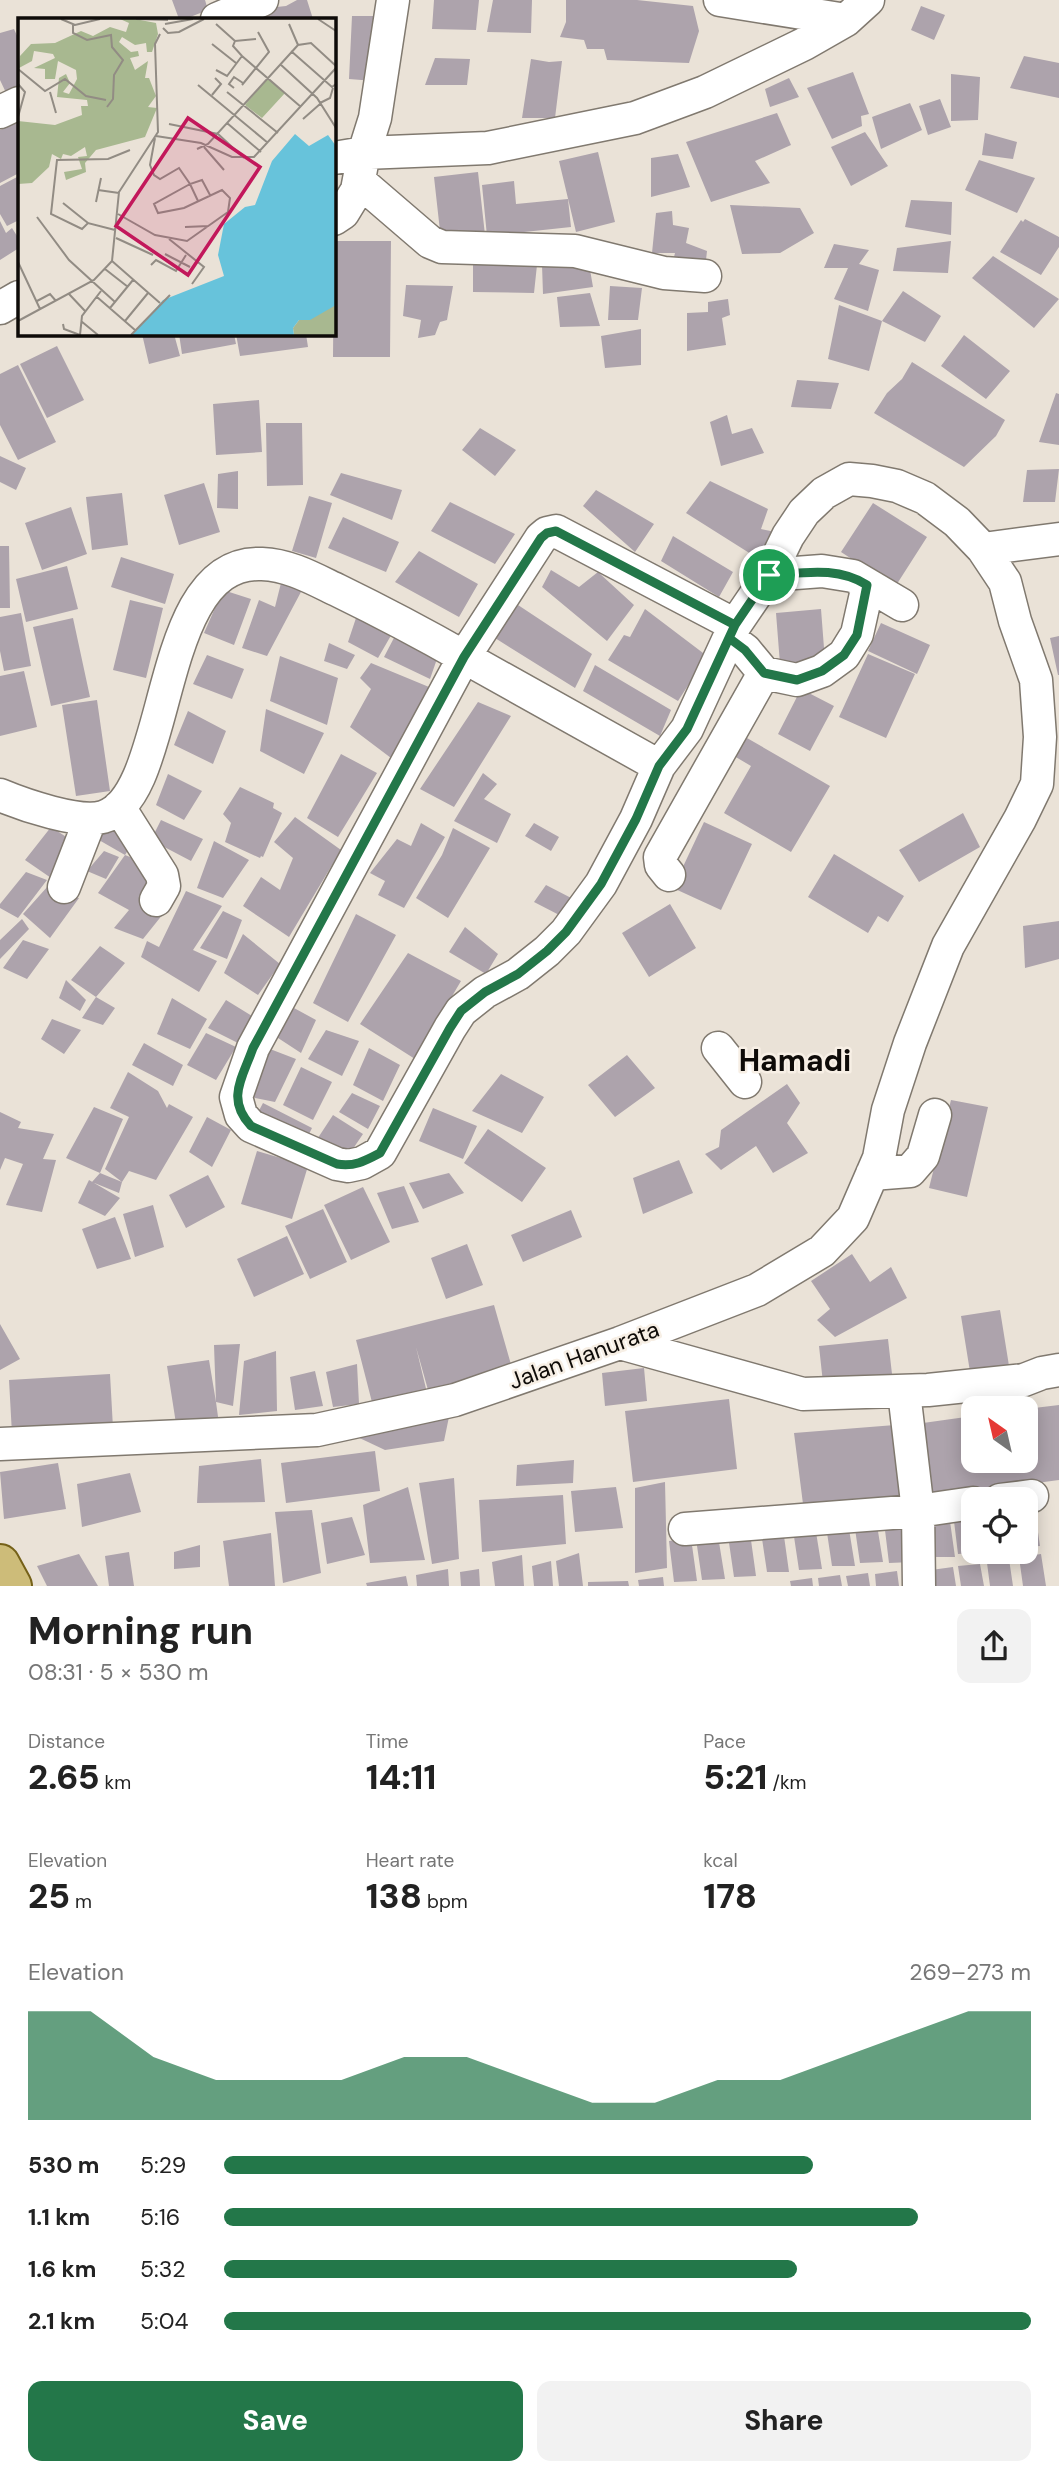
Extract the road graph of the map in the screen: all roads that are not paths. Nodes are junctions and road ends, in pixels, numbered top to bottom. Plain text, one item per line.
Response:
1 (262, 0) edge
2 (393, 0) edge
3 (720, 0) edge
4 (857, 10) edge
5 (218, 18) edge
6 (18, 103) edge
7 (0, 112) edge
8 (352, 164) edge
9 (336, 218) edge
10 (705, 276) dead end
11 (18, 299) edge
12 (0, 308) edge
13 (1059, 539) edge
14 (983, 548) junction
15 (769, 575) junction
16 (867, 585) junction
17 (902, 605) dead end
18 (732, 631) junction
19 (464, 657) junction
20 (764, 673) junction
21 (659, 766) junction
22 (0, 801) edge
23 (119, 807) junction
24 (90, 820) junction
25 (669, 875) dead end
26 (64, 887) dead end
27 (156, 900) dead end
28 (718, 1048) dead end
29 (745, 1082) dead end
30 (935, 1115) dead end
31 (872, 1174) junction
32 (620, 1343) junction
33 (1059, 1344) edge
34 (1051, 1372) edge
35 (904, 1392) junction
36 (0, 1444) edge
37 (961, 1505) edge
38 (918, 1511) junction
39 (685, 1529) dead end
40 (0, 1564) edge
41 (12, 1586) edge
42 (919, 1586) edge

1 - 5 street
2 - 8 street
3 - 4 street
4 - 8 street
6 - 7 street
8 - 9 street
8 - 10 street
11 - 12 street
13 - 14 street
14 - 15 street, Jalan Hanurata
14 - 31 street, Jalan Hanurata
15 - 16 street
15 - 18 street
16 - 17 street
16 - 20 street
18 - 19 street
18 - 20 street
18 - 21 street
19 - 21 street
19 - 21 street
19 - 23 street
20 - 25 street
22 - 24 street
23 - 24 street
23 - 27 street
24 - 26 street
28 - 29 street
30 - 31 street
31 - 32 street, Jalan Hanurata
32 - 35 street
32 - 36 street, Jalan Hanurata
33 - 34 street
34 - 35 street
35 - 38 street
37 - 38 street
38 - 39 street
38 - 42 street
40 - 41 main road

